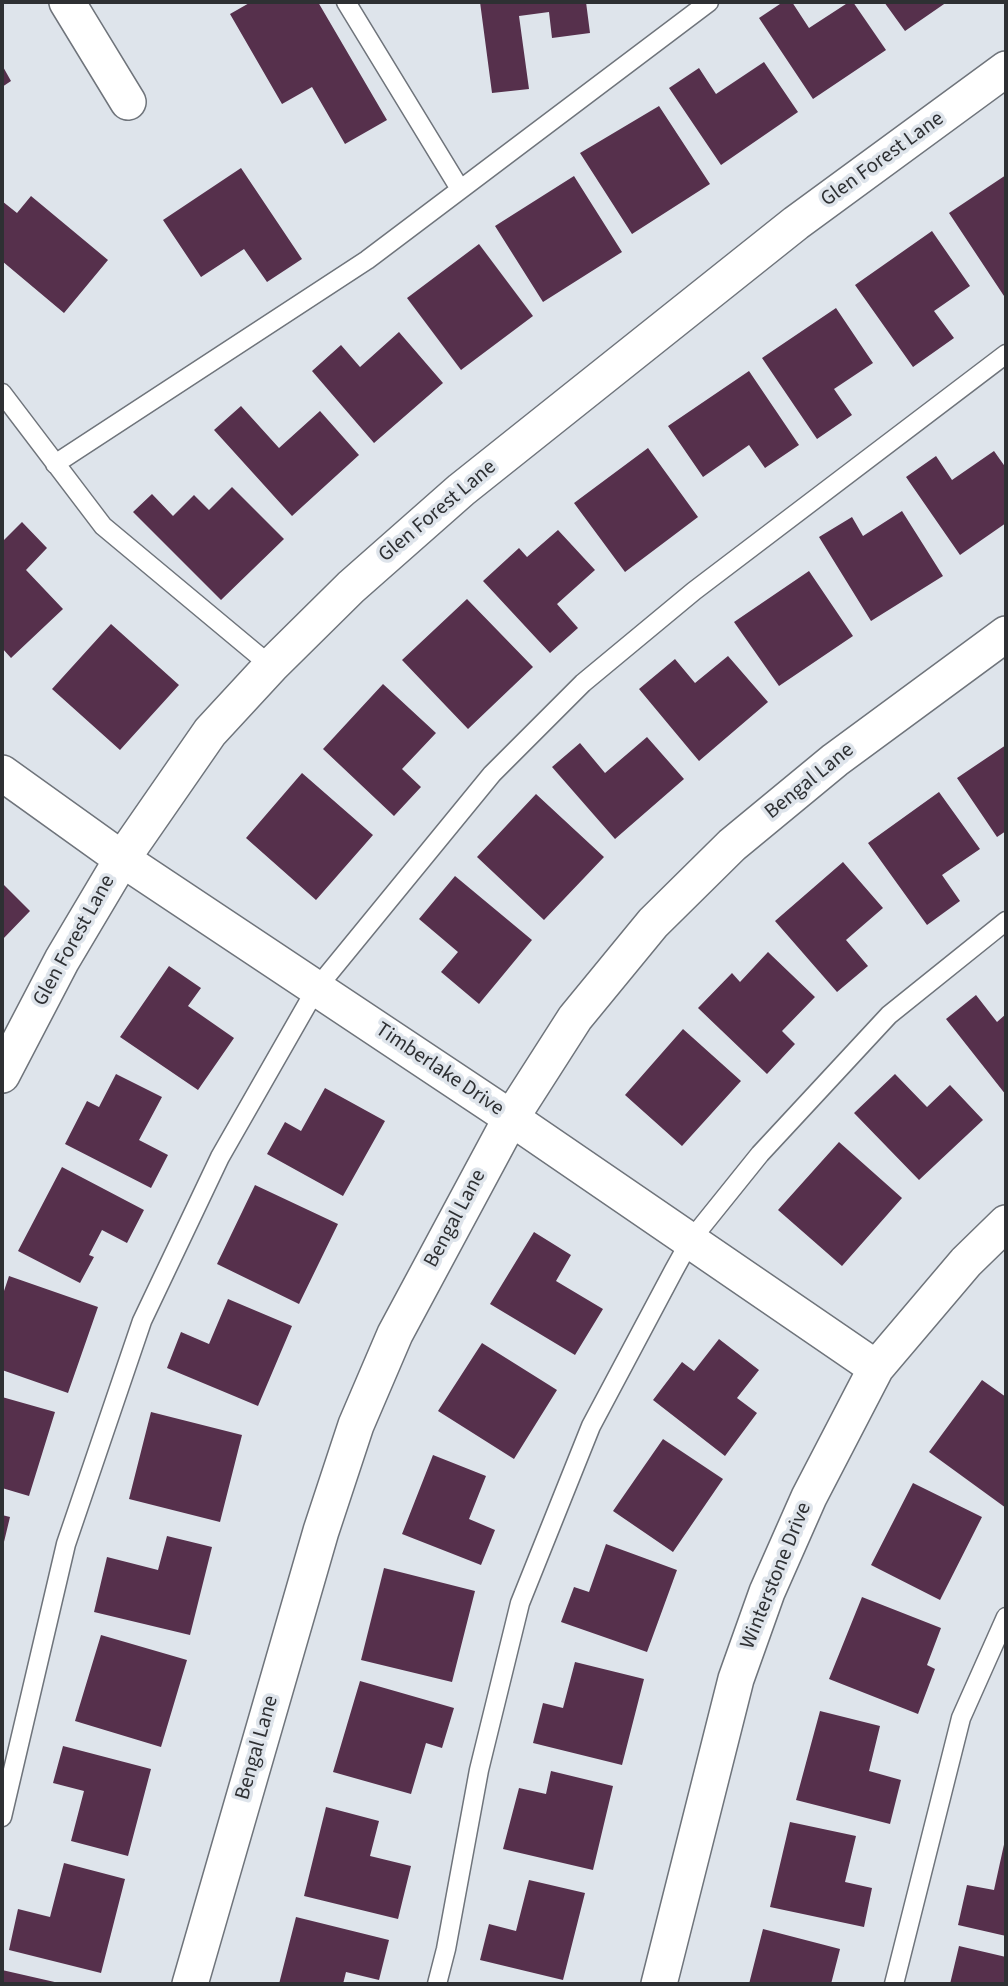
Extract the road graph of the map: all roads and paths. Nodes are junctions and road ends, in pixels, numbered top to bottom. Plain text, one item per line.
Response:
1 (67, 2) edge
2 (346, 2) edge
3 (709, 2) edge
4 (1006, 69) edge
5 (128, 102) dead end
6 (460, 189) junction
7 (1006, 354) edge
8 (2, 393) edge
9 (55, 464) junction
10 (1006, 634) edge
11 (271, 666) junction
12 (2, 773) edge
13 (122, 859) junction
14 (1006, 921) edge
15 (317, 989) junction
16 (5, 1059) edge
17 (510, 1118) junction
18 (1006, 1223) edge
19 (690, 1241) junction
20 (876, 1368) junction
21 (1006, 1617) edge
22 (2, 1817) edge
23 (190, 1984) edge
24 (437, 1984) edge
25 (659, 1984) edge
26 (894, 1984) edge

1 - 5 street
2 - 6 lane
3 - 6 lane
4 - 11 street, Glen Forest Lane
6 - 9 lane
7 - 15 lane
8 - 9 lane
9 - 11 lane
10 - 17 street, Bengal Lane
11 - 13 street, Glen Forest Lane
12 - 13 street, Timberlake Drive
13 - 15 street, Timberlake Drive
13 - 16 street, Glen Forest Lane
14 - 19 lane
15 - 17 street, Timberlake Drive
15 - 22 lane
17 - 19 street, Timberlake Drive
17 - 23 street, Bengal Lane
18 - 20 street, Winterstone Drive
19 - 20 street, Timberlake Drive
19 - 24 lane
20 - 25 street, Winterstone Drive
21 - 26 lane

